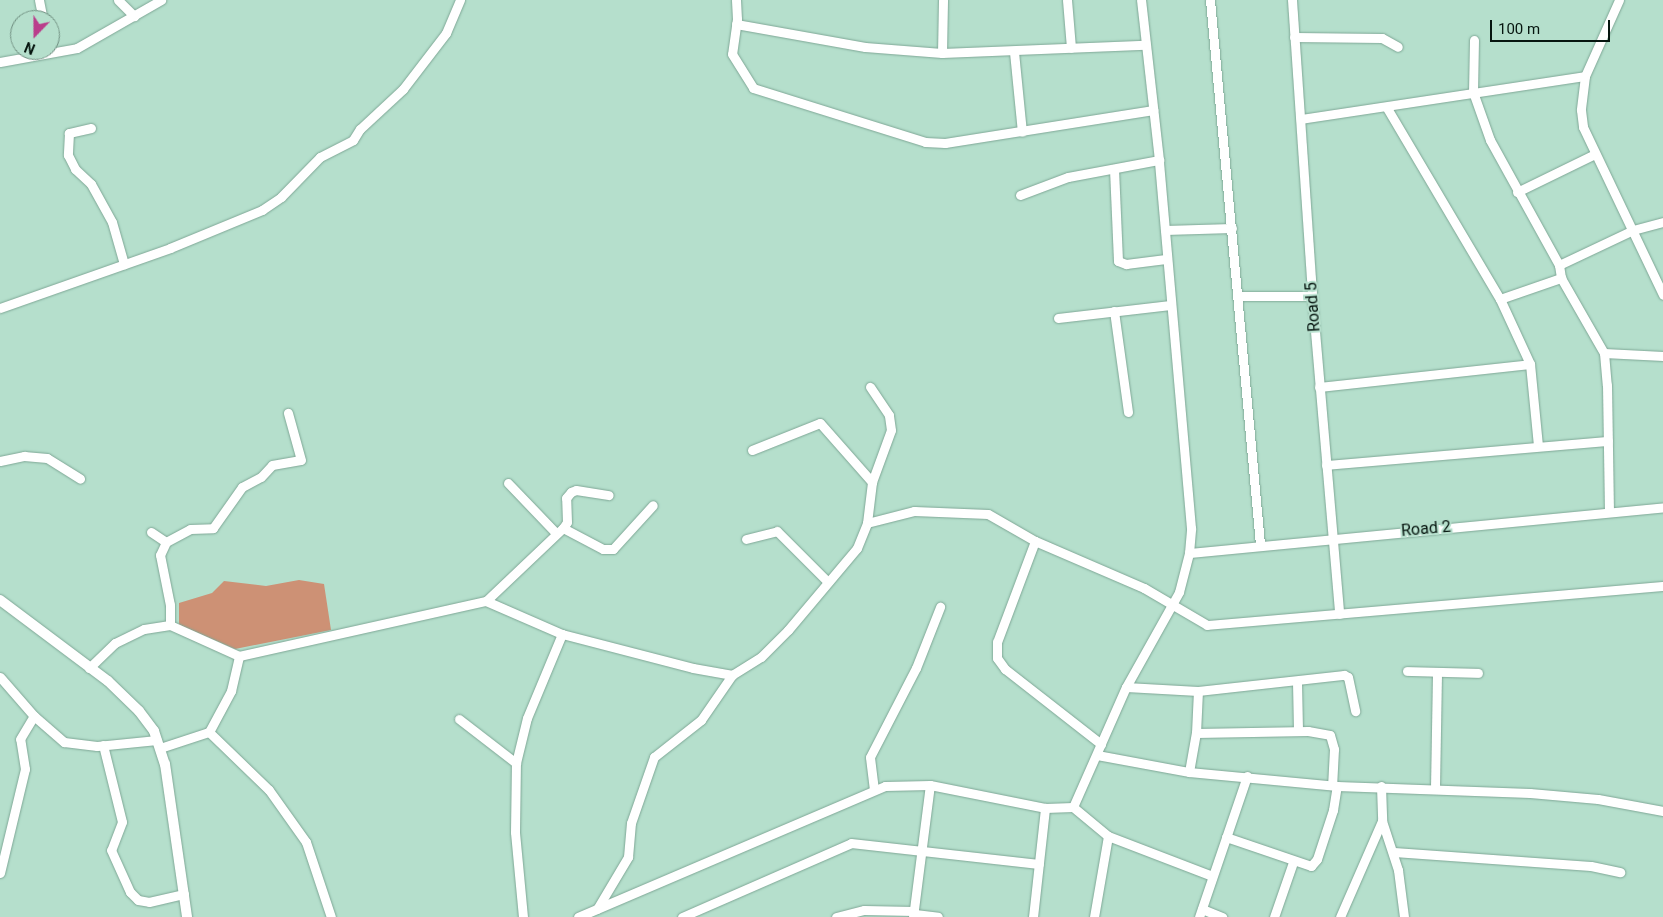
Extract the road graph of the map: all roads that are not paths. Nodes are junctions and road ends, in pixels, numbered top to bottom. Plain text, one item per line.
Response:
1 (118, 0) edge
2 (162, 0) edge
3 (460, 0) edge
4 (736, 0) edge
5 (943, 0) edge
6 (1067, 0) edge
7 (1141, 0) edge
8 (1210, 0) edge
9 (1292, 0) edge
10 (1619, 0) edge
11 (134, 16) junction
12 (736, 24) junction
13 (1294, 37) junction
14 (1474, 40) dead end
15 (1146, 45) junction
16 (1398, 47) dead end
17 (1070, 48) junction
18 (60, 50) edge
19 (1014, 52) junction
20 (942, 53) junction
21 (1585, 76) junction
22 (1473, 92) junction
23 (1387, 108) junction
24 (1153, 110) junction
25 (1301, 119) junction
26 (91, 128) dead end
27 (1022, 132) junction
28 (1593, 155) junction
29 (1159, 160) junction
30 (1114, 168) junction
31 (1517, 192) junction
32 (1020, 194) dead end
33 (1663, 222) edge
34 (1232, 228) junction
35 (1165, 230) junction
36 (1634, 230) junction
37 (1166, 259) junction
38 (124, 264) junction
39 (1559, 265) junction
40 (1561, 278) junction
41 (1663, 295) edge
42 (1239, 296) junction
43 (1312, 296) junction
44 (1500, 299) junction
45 (1170, 305) junction
46 (0, 308) edge
47 (1114, 311) junction
48 (1058, 318) dead end
49 (1604, 353) junction
50 (1663, 356) edge
51 (1530, 364) junction
52 (870, 386) dead end
53 (1319, 387) junction
54 (1128, 412) dead end
55 (288, 413) dead end
56 (1608, 441) junction
57 (1538, 446) junction
58 (752, 450) dead end
59 (0, 461) edge
60 (1326, 465) junction
61 (80, 479) dead end
62 (872, 482) junction
63 (508, 483) dead end
64 (609, 495) dead end
65 (653, 505) dead end
66 (1663, 507) edge
67 (1609, 512) junction
68 (867, 523) junction
69 (559, 530) junction
70 (151, 532) dead end
71 (1332, 537) junction
72 (746, 539) dead end
73 (1035, 541) junction
74 (166, 542) junction
75 (1260, 544) junction
76 (1189, 553) junction
77 (828, 582) junction
78 (1663, 586) edge
79 (486, 601) junction
80 (2, 604) edge
81 (1171, 605) junction
82 (940, 607) dead end
83 (1339, 614) junction
84 (170, 625) junction
85 (562, 634) junction
86 (239, 656) junction
87 (89, 668) junction
88 (1407, 671) dead end
89 (1437, 672) junction
90 (1478, 673) dead end
91 (732, 675) junction
92 (0, 677) edge
93 (1297, 682) junction
94 (1126, 687) junction
95 (1198, 691) junction
96 (1355, 711) dead end
97 (34, 716) junction
98 (460, 719) dead end
99 (1298, 731) junction
100 (209, 732) junction
101 (1196, 733) junction
102 (158, 744) junction
103 (1100, 744) junction
104 (103, 745) junction
105 (1096, 755) junction
106 (516, 763) junction
107 (1189, 772) junction
108 (1247, 776) junction
109 (930, 785) junction
110 (1335, 786) junction
111 (1381, 786) junction
112 (1434, 788) junction
113 (874, 790) junction
114 (1073, 807) junction
115 (1045, 808) junction
116 (1663, 811) edge
117 (1382, 821) junction
118 (1108, 836) junction
119 (1226, 836) junction
120 (922, 848) junction
121 (1394, 852) junction
122 (1293, 862) junction
123 (1039, 864) junction
124 (1620, 872) dead end
125 (0, 873) edge
126 (1212, 876) junction
127 (184, 894) junction
128 (597, 909) junction
129 (1200, 913) edge
130 (913, 914) edge
131 (848, 915) edge
132 (187, 917) edge
133 (332, 917) edge
134 (523, 917) edge
135 (578, 917) edge
136 (682, 917) edge
137 (836, 917) edge
138 (938, 917) edge
139 (1033, 917) edge
140 (1094, 917) edge
141 (1222, 917) edge
142 (1274, 917) edge
143 (1340, 917) edge
144 (1404, 917) edge

1 - 11 street
2 - 11 street
3 - 38 street
4 - 12 street
5 - 20 street
6 - 17 street
7 - 15 street
8 - 34 street
9 - 13 street, Road 5
10 - 21 street
11 - 18 street
12 - 20 street
12 - 27 street
13 - 16 street
13 - 25 street, Road 5
14 - 22 street
15 - 17 street
15 - 24 street
17 - 19 street
19 - 20 street
19 - 27 street
21 - 22 street
21 - 28 street
22 - 23 street
22 - 31 street
23 - 25 street
23 - 44 street
24 - 27 street
24 - 29 street
25 - 43 street, Road 5
26 - 38 street
28 - 31 street
28 - 36 street
29 - 30 street
29 - 35 street
30 - 32 street
30 - 37 street
31 - 39 street
33 - 36 street
34 - 35 street
34 - 42 street
35 - 37 street
36 - 39 street
36 - 41 street
37 - 45 street
38 - 46 street
39 - 40 street
40 - 44 street
40 - 49 street
42 - 43 street
42 - 75 street
43 - 53 street, Road 5
44 - 51 street
45 - 47 street
45 - 76 street
47 - 48 street
47 - 54 street
49 - 50 street
49 - 56 street
51 - 53 street
51 - 57 street
52 - 62 street
53 - 60 street, Road 5
55 - 74 street
56 - 57 street
56 - 67 street
57 - 60 street
58 - 62 street
59 - 61 street
60 - 71 street, Road 5
62 - 68 street
63 - 69 street
64 - 69 street
65 - 69 street
66 - 67 street, Road 2
67 - 71 street, Road 2
68 - 73 street
68 - 77 street
69 - 79 street
70 - 74 street
71 - 75 street, Road 2
71 - 83 street, Road 5
72 - 77 street
73 - 81 street
73 - 103 street
74 - 84 street
75 - 76 street, Road 2
76 - 81 street
77 - 91 street
78 - 83 street
79 - 85 street
79 - 86 street
80 - 87 street
81 - 83 street
81 - 94 street
82 - 113 street
84 - 86 street
84 - 87 street
85 - 91 street
85 - 106 street
86 - 100 street
87 - 102 street
88 - 89 street
89 - 90 street
89 - 112 street
91 - 128 street
92 - 97 street
93 - 95 street
93 - 96 street
93 - 99 street
94 - 95 street
94 - 103 street
95 - 101 street
97 - 104 street
97 - 125 street
98 - 106 street
99 - 101 street
99 - 110 street
100 - 102 street
100 - 133 street
101 - 107 street
102 - 104 street
102 - 127 street
103 - 105 street
104 - 127 street
105 - 107 street
105 - 114 street
106 - 134 street
107 - 108 street
108 - 110 street
108 - 119 street
109 - 113 street
109 - 115 street
109 - 120 street
110 - 111 street
110 - 122 street
111 - 112 street
111 - 117 street
112 - 116 street
113 - 128 street
114 - 115 street
114 - 118 street
115 - 123 street
117 - 121 street
117 - 143 street
118 - 126 street
118 - 140 street
119 - 122 street
119 - 126 street
120 - 123 street
120 - 130 street
120 - 136 street
121 - 124 street
121 - 144 street
122 - 142 street
123 - 139 street
126 - 129 street
127 - 132 street
128 - 135 street
129 - 141 street
130 - 131 street
130 - 138 street
131 - 137 street

